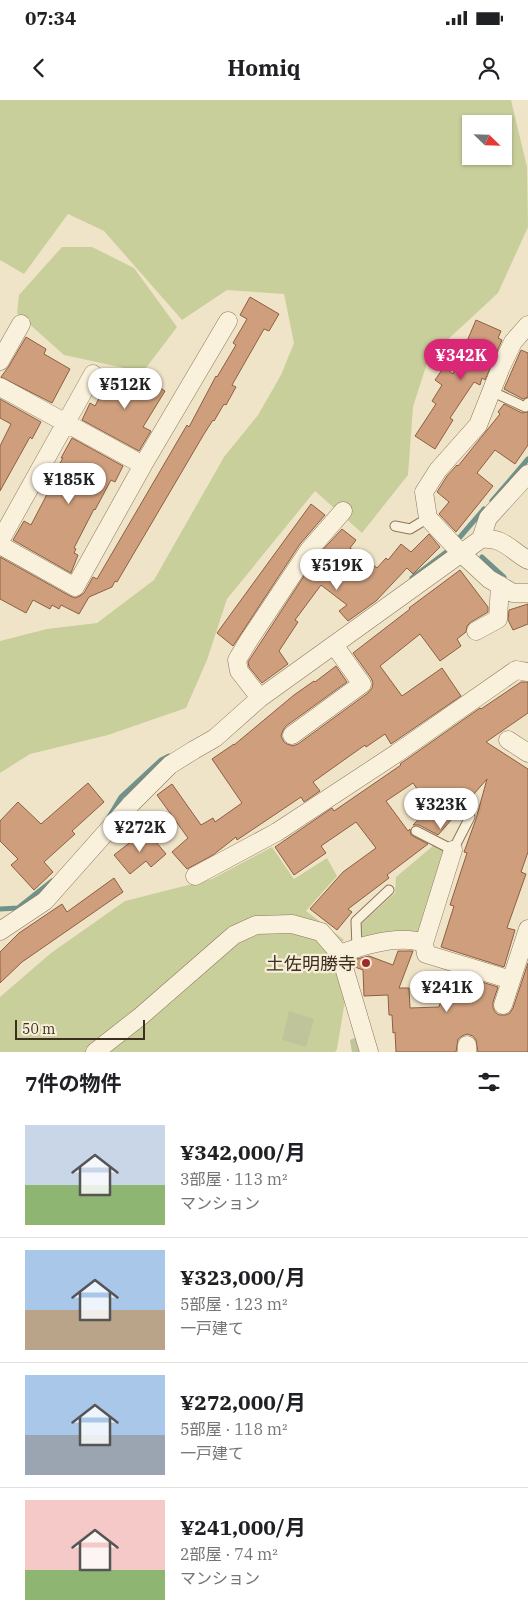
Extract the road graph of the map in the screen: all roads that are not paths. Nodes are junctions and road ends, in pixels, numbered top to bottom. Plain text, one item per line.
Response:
1 (228, 321) dead end
2 (21, 324) dead end
3 (528, 325) edge
4 (0, 360) edge
5 (93, 374) dead end
6 (0, 387) edge
7 (491, 391) junction
8 (528, 403) edge
9 (65, 423) junction
10 (143, 465) junction
11 (528, 474) edge
12 (343, 511) dead end
13 (428, 518) junction
14 (396, 526) dead end
15 (481, 539) junction
16 (0, 541) edge
17 (0, 545) edge
18 (462, 553) junction
19 (528, 560) edge
20 (500, 585) junction
21 (528, 593) edge
22 (476, 631) dead end
23 (334, 645) junction
24 (528, 672) edge
25 (260, 698) junction
26 (292, 735) dead end
27 (508, 740) dead end
28 (528, 753) edge
29 (470, 817) dead end
30 (416, 832) dead end
31 (454, 850) junction
32 (195, 876) dead end
33 (389, 890) dead end
34 (528, 929) edge
35 (0, 931) edge
36 (424, 942) junction
37 (357, 948) junction
38 (340, 954) junction
39 (511, 980) junction
40 (502, 1005) dead end
41 (95, 1052) edge
42 (369, 1052) edge

1 - 10 street
2 - 4 street
3 - 7 street
5 - 9 street
6 - 9 street
7 - 8 lane
7 - 13 street
9 - 10 street
9 - 16 street
10 - 17 street
11 - 15 street
12 - 25 street
13 - 14 lane
13 - 18 street
15 - 18 street
15 - 19 street
18 - 20 street
18 - 23 street
20 - 21 street
20 - 22 street
23 - 25 street
23 - 26 street
24 - 32 street
25 - 35 street
27 - 28 street
29 - 31 lane
30 - 31 lane
31 - 36 street
33 - 37 lane
34 - 39 street
36 - 37 street
36 - 39 street
37 - 38 street
38 - 41 street
38 - 42 street
39 - 40 street

